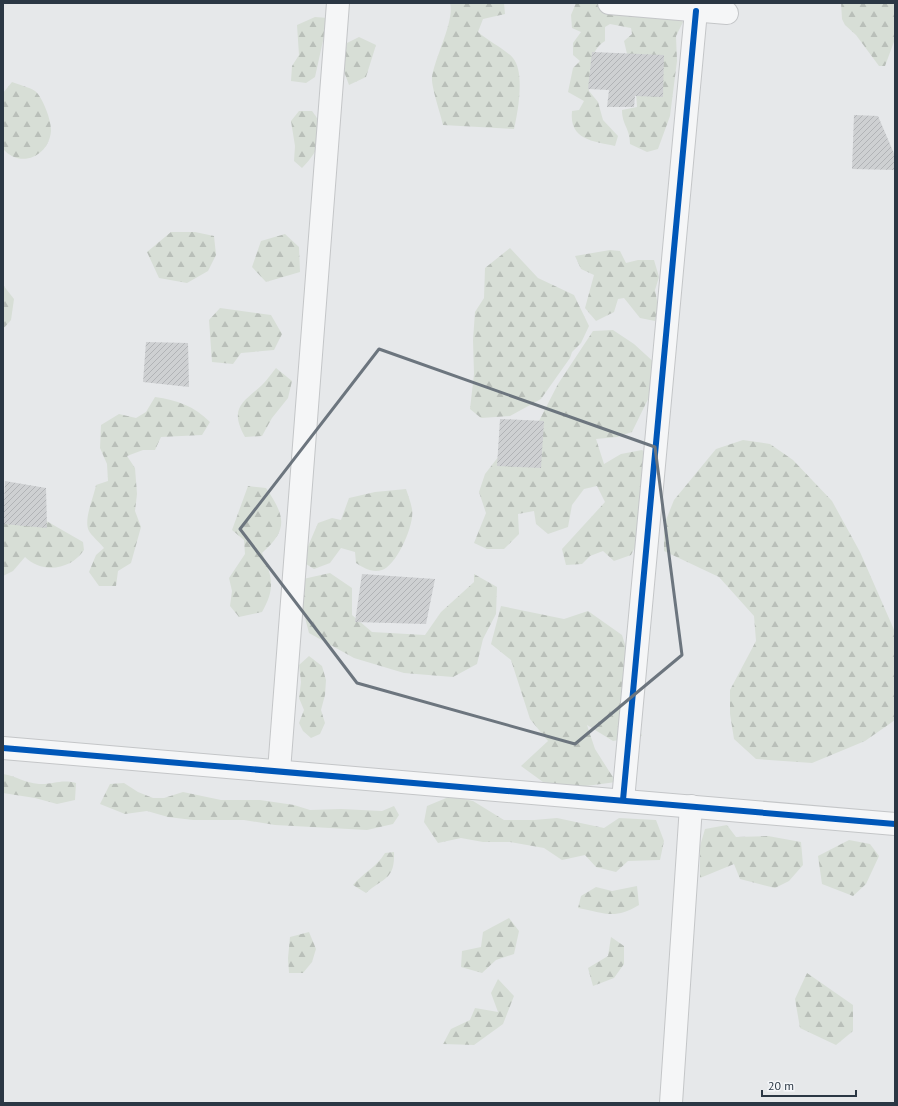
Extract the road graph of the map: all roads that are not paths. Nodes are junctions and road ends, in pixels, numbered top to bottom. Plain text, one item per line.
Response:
1 (338, 3) edge
2 (609, 3) edge
3 (696, 11) junction
4 (727, 13) dead end
5 (3, 748) edge
6 (279, 771) junction
7 (623, 800) junction
8 (691, 806) junction
9 (895, 824) edge
10 (671, 1103) edge

1 - 6 street
2 - 3 street
3 - 4 street
3 - 7 street
5 - 6 street
6 - 7 street
7 - 8 street
8 - 9 street
8 - 10 street

